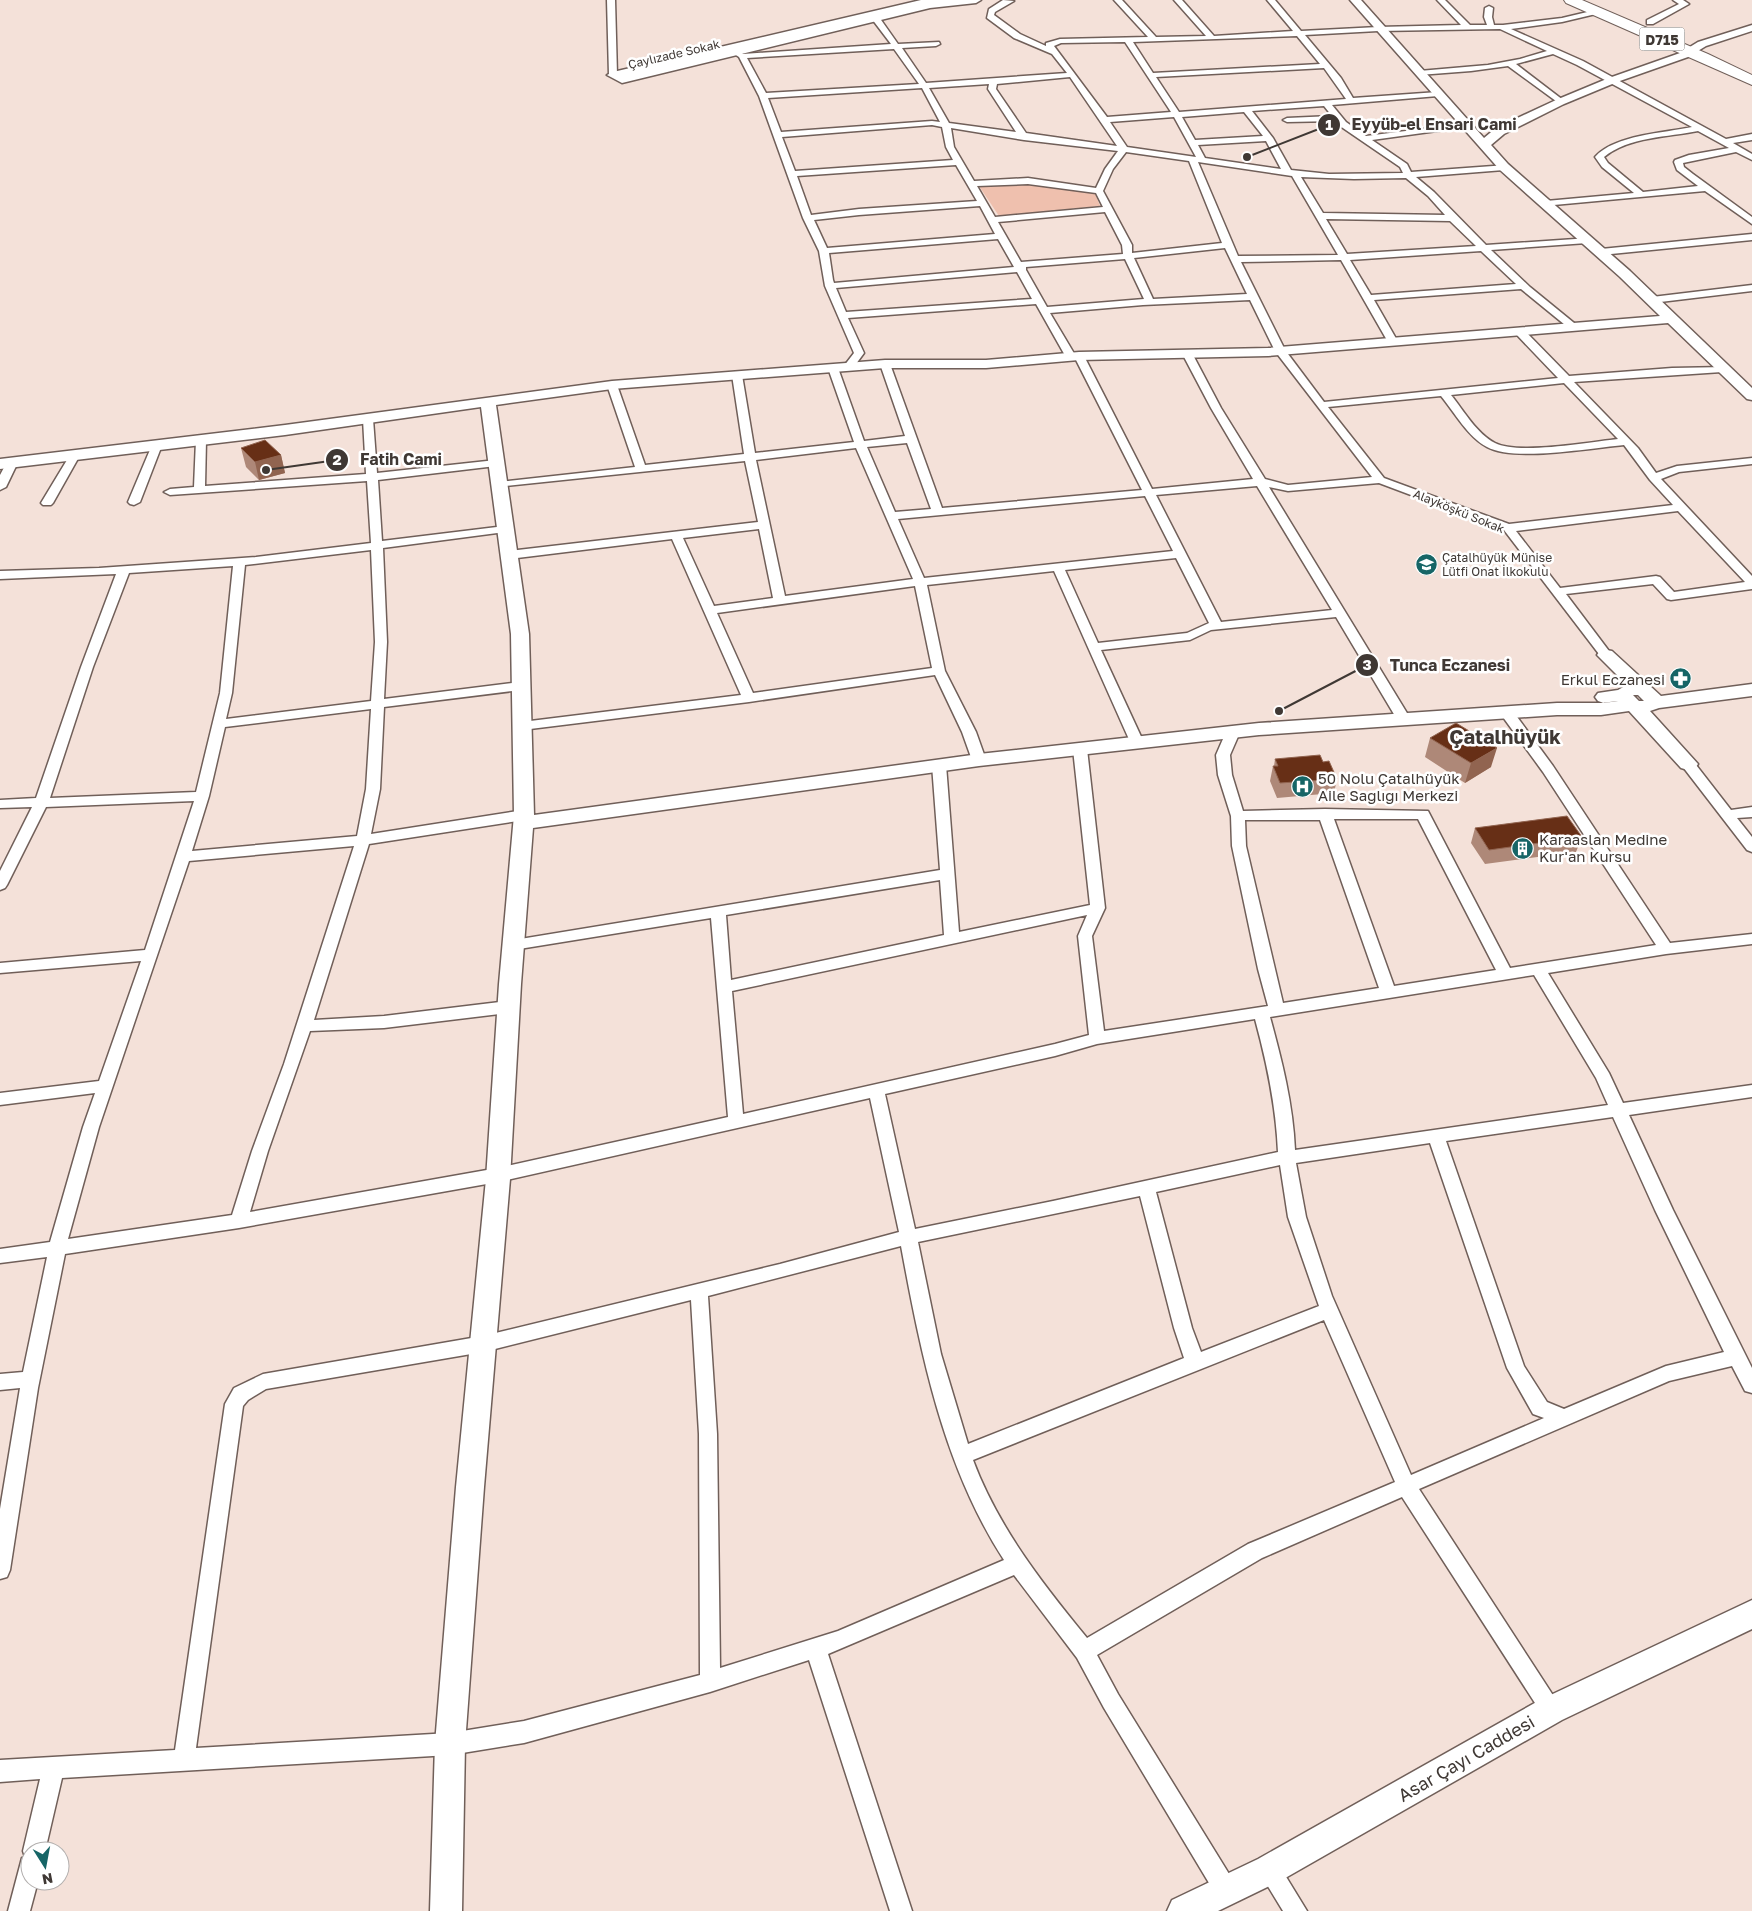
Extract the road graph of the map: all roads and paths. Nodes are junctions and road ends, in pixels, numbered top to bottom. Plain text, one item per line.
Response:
1 (611, 0) edge
2 (934, 0) edge
3 (976, 0) edge
4 (1007, 0) edge
5 (1118, 0) edge
6 (1178, 0) edge
7 (1272, 0) edge
8 (1355, 0) edge
9 (1441, 0) edge
10 (1571, 0) edge
11 (1677, 0) edge
12 (1599, 6) edge
13 (1489, 8) dead end
14 (876, 19) junction
15 (1650, 22) junction
16 (1491, 27) junction
17 (1501, 27) junction
18 (1468, 28) junction
19 (1752, 28) edge
20 (1378, 29) junction
21 (1298, 33) junction
22 (1738, 33) junction
23 (1212, 38) junction
24 (1154, 39) junction
25 (1128, 40) junction
26 (1752, 40) edge
27 (936, 44) dead end
28 (897, 48) junction
29 (1697, 48) junction
30 (1554, 51) junction
31 (736, 52) junction
32 (1054, 52) junction
33 (1511, 64) junction
34 (1326, 66) junction
35 (1752, 68) edge
36 (1419, 73) junction
37 (1071, 75) junction
38 (1151, 75) junction
39 (613, 76) joint
40 (1612, 80) junction
41 (996, 81) junction
42 (1752, 81) edge
43 (923, 85) junction
44 (1438, 94) junction
45 (763, 96) junction
46 (1352, 101) junction
47 (1560, 102) junction
48 (1326, 103) junction
49 (1246, 109) junction
50 (1176, 114) junction
51 (1338, 118) junction
52 (1104, 120) junction
53 (1286, 120) dead end
54 (945, 124) junction
55 (1466, 125) junction
56 (1701, 128) junction
57 (778, 135) junction
58 (1024, 136) junction
59 (1752, 137) edge
60 (1268, 138) junction
61 (1364, 139) junction
62 (1192, 142) junction
63 (1726, 142) junction
64 (1483, 145) junction
65 (1124, 149) junction
66 (1737, 149) junction
67 (1752, 157) edge
68 (1192, 158) junction
69 (1202, 160) junction
70 (959, 162) junction
71 (1504, 167) junction
72 (1291, 173) junction
73 (792, 174) junction
74 (1408, 175) junction
75 (973, 184) junction
76 (1705, 188) junction
77 (1099, 191) junction
78 (1641, 194) junction
79 (984, 203) junction
80 (1546, 204) junction
81 (1108, 209) junction
82 (1319, 216) junction
83 (808, 218) junction
84 (1452, 218) junction
85 (994, 220) junction
86 (1752, 221) edge
87 (1003, 236) junction
88 (1752, 237) edge
89 (1587, 240) junction
90 (1228, 246) junction
91 (1485, 249) junction
92 (824, 250) junction
93 (1601, 252) junction
94 (1128, 256) junction
95 (1342, 257) junction
96 (1234, 259) junction
97 (1021, 267) junction
98 (830, 286) junction
99 (1523, 286) junction
100 (1752, 288) edge
101 (1253, 297) junction
102 (1368, 298) junction
103 (1652, 300) junction
104 (1150, 302) junction
105 (1043, 306) junction
106 (842, 315) junction
107 (1671, 319) junction
108 (1574, 327) junction
109 (1520, 332) junction
110 (1393, 342) junction
111 (1280, 351) junction
112 (1188, 356) junction
113 (1075, 357) junction
114 (885, 364) junction
115 (849, 366) junction
116 (833, 368) junction
117 (1722, 369) junction
118 (737, 375) junction
119 (1567, 379) junction
120 (612, 385) junction
121 (1445, 394) junction
122 (1752, 396) edge
123 (488, 403) junction
124 (1321, 406) junction
125 (368, 419) junction
126 (911, 439) junction
127 (201, 440) junction
128 (1626, 442) junction
129 (860, 444) junction
130 (157, 445) junction
131 (75, 455) junction
132 (750, 456) junction
133 (1752, 461) edge
134 (496, 462) junction
135 (6, 463) edge
136 (641, 469) junction
137 (372, 477) junction
138 (1654, 478) junction
139 (1380, 480) junction
140 (1262, 482) junction
141 (499, 486) junction
142 (0, 487) edge
143 (199, 490) junction
144 (170, 492) dead end
145 (1149, 492) junction
146 (134, 502) dead end
147 (47, 503) dead end
148 (1682, 507) junction
149 (937, 511) junction
150 (892, 516) junction
151 (765, 525) junction
152 (1508, 528) junction
153 (505, 529) junction
154 (676, 536) junction
155 (377, 546) junction
156 (1180, 554) junction
157 (509, 555) junction
158 (239, 562) junction
159 (1058, 567) junction
160 (124, 570) junction
161 (0, 575) edge
162 (920, 582) junction
163 (1752, 584) edge
164 (1556, 592) junction
165 (780, 600) junction
166 (710, 610) junction
167 (1338, 613) junction
168 (1217, 626) junction
169 (1093, 647) junction
170 (1606, 654) joint
171 (939, 671) junction
172 (521, 686) junction
173 (1752, 690) edge
174 (749, 698) junction
175 (1639, 699) junction
176 (378, 703) junction
177 (1507, 713) junction
178 (1404, 718) junction
179 (218, 724) junction
180 (522, 726) junction
181 (1233, 732) junction
182 (1137, 743) junction
183 (1080, 749) junction
184 (979, 760) junction
185 (1688, 764) joint
186 (939, 765) junction
187 (202, 796) junction
188 (41, 803) junction
189 (0, 804) edge
190 (1752, 812) edge
191 (1325, 814) junction
192 (1727, 815) junction
193 (1238, 816) junction
194 (524, 819) junction
195 (363, 840) junction
196 (1752, 847) edge
197 (183, 857) junction
198 (947, 874) junction
199 (0, 885) edge
200 (1098, 908) junction
201 (718, 912) junction
202 (952, 939) junction
203 (1752, 939) edge
204 (513, 945) junction
205 (1666, 949) junction
206 (150, 955) junction
207 (0, 968) edge
208 (1538, 969) junction
209 (1506, 974) junction
210 (724, 986) junction
211 (1388, 992) junction
212 (508, 1007) junction
213 (1269, 1010) junction
214 (304, 1026) junction
215 (1097, 1038) junction
216 (105, 1086) junction
217 (876, 1090) junction
218 (1752, 1091) edge
219 (0, 1099) edge
220 (1618, 1111) junction
221 (736, 1121) junction
222 (1436, 1136) junction
223 (1287, 1158) junction
224 (498, 1174) junction
225 (1146, 1188) junction
226 (238, 1221) junction
227 (908, 1237) junction
228 (57, 1248) junction
229 (0, 1256) edge
230 (699, 1291) junction
231 (1329, 1310) junction
232 (483, 1344) junction
233 (1736, 1357) junction
234 (1195, 1362) junction
235 (31, 1379) junction
236 (0, 1382) edge
237 (1752, 1385) edge
238 (1565, 1418) junction
239 (963, 1455) junction
240 (1407, 1487) junction
241 (1016, 1564) junction
242 (0, 1570) edge
243 (1752, 1614) edge
244 (816, 1648) junction
245 (1084, 1651) junction
246 (710, 1682) junction
247 (1550, 1710) junction
248 (450, 1744) junction
249 (184, 1760) junction
250 (54, 1768) junction
251 (0, 1771) edge
252 (36, 1841) edge
253 (1269, 1870) junction
254 (1226, 1890) junction
255 (24, 1891) edge
256 (19, 1911) edge
257 (446, 1911) edge
258 (901, 1911) edge
259 (1183, 1911) edge
260 (1296, 1911) edge

1 - 39 street
2 - 31 street, Çaylızade Sokak
3 - 14 street, Çaylızade Sokak
4 - 32 street
5 - 24 street
6 - 23 street
7 - 21 street
8 - 20 street
9 - 18 street
10 - 12 highway, D715
11 - 15 street
12 - 15 highway, D715
12 - 17 street
12 - 29 highway, D715
13 - 16 street
14 - 28 street
14 - 31 street, Çaylızade Sokak
15 - 29 highway, D715
16 - 17 street
16 - 18 street
17 - 30 street
18 - 20 street
19 - 22 street
20 - 21 street
20 - 36 street
21 - 23 street
21 - 34 street
22 - 26 street
22 - 29 street
23 - 24 street
24 - 25 street
25 - 32 street
25 - 38 street
27 - 28 street
28 - 31 street
28 - 43 street
29 - 35 highway, D715
29 - 40 street
29 - 42 highway, D715
30 - 33 street
30 - 40 street
31 - 39 street, Çaylızade Sokak
31 - 45 street
32 - 37 street
33 - 36 street
33 - 47 street
34 - 38 street
34 - 46 street
36 - 44 street
37 - 41 street
37 - 52 street
38 - 50 street
40 - 47 street
40 - 56 street
41 - 43 street
41 - 58 street
43 - 45 street
43 - 54 street
44 - 46 street
44 - 55 street
45 - 57 street
46 - 48 street
47 - 64 street
48 - 49 street
48 - 51 street
49 - 50 street
49 - 60 street
50 - 52 street
50 - 62 street
51 - 53 street
51 - 61 street
52 - 65 street
54 - 57 street
54 - 58 street
54 - 70 street
55 - 61 street
55 - 64 street
56 - 63 street
56 - 78 street
57 - 73 street
58 - 65 street
59 - 63 street
60 - 62 street
60 - 72 street
61 - 74 street
62 - 69 street
63 - 66 street
64 - 71 street
65 - 68 street
65 - 77 street
66 - 67 street
66 - 76 street
68 - 69 street
68 - 90 street
69 - 72 street
70 - 73 street
70 - 75 street
71 - 74 street
71 - 80 street
72 - 74 street
72 - 82 street
73 - 83 street
74 - 84 street
75 - 77 street
75 - 79 street
76 - 78 street
76 - 86 street
77 - 81 street
78 - 80 street
79 - 83 street
79 - 85 street
80 - 89 street
81 - 85 street
81 - 94 street
82 - 84 street
82 - 95 street
83 - 92 street
84 - 91 street
85 - 87 street
87 - 92 street
87 - 97 street
88 - 93 street
89 - 91 street
89 - 93 street
90 - 94 street
90 - 96 street
91 - 95 street
91 - 99 street
92 - 98 street
93 - 103 street
94 - 97 street
94 - 104 street
95 - 96 street
95 - 102 street
96 - 101 street
97 - 98 street
97 - 105 street
98 - 106 street
99 - 102 street
99 - 108 street
100 - 103 street
101 - 104 street
101 - 111 street
102 - 110 street
103 - 107 street
104 - 105 street
105 - 106 street
105 - 113 street
106 - 115 street
107 - 108 street
107 - 117 street
108 - 109 street
109 - 110 street
109 - 119 street
110 - 111 street
111 - 112 street
111 - 124 street
112 - 113 street
112 - 140 street
113 - 114 street
113 - 145 street
114 - 115 street
114 - 126 street
115 - 116 street
116 - 118 street
116 - 129 street
117 - 119 street
117 - 122 street
118 - 120 street
118 - 132 street
119 - 121 street
119 - 128 street
120 - 123 street
120 - 136 street
121 - 124 street
121 - 128 street
123 - 125 street
123 - 134 street
124 - 139 street
125 - 127 street
125 - 137 street
126 - 129 street
126 - 149 street
127 - 130 street
127 - 143 street
128 - 138 street
129 - 132 street
129 - 150 street
130 - 131 street
130 - 146 street
131 - 135 street
131 - 147 street
132 - 136 street
132 - 151 street
133 - 138 street
134 - 137 street
134 - 141 street
135 - 142 street
136 - 141 street
137 - 143 street
137 - 155 street
138 - 148 street
139 - 140 street
139 - 152 street, Alayköşkü Sokak
140 - 145 street
140 - 167 street
141 - 153 street
143 - 144 street
145 - 149 street
145 - 156 street
148 - 152 street
148 - 163 street
149 - 150 street
150 - 162 street
151 - 154 street
151 - 165 street
152 - 164 street, Alayköşkü Sokak
153 - 155 street
153 - 157 street
154 - 157 street
154 - 166 street
155 - 158 street
155 - 176 street
156 - 159 street
156 - 168 street
157 - 172 street
158 - 160 street
158 - 179 street
159 - 162 street
159 - 169 street
160 - 161 street
160 - 188 street
162 - 165 street
162 - 171 street
163 - 164 street
164 - 170 street, Alayköşkü Sokak
165 - 166 street
166 - 174 street
167 - 168 street
167 - 178 street
168 - 169 street
169 - 182 street
170 - 175 street
171 - 174 street
171 - 184 street
172 - 176 street
172 - 180 street
173 - 175 street
174 - 180 street
175 - 177 street
175 - 185 street
176 - 179 street
176 - 195 street
177 - 178 street
177 - 205 street
178 - 181 street
179 - 187 street
180 - 194 street
181 - 182 street
181 - 193 street
182 - 183 street
183 - 184 street
183 - 200 street
184 - 186 street
185 - 192 street
186 - 194 street
186 - 198 street
187 - 188 street
187 - 197 street
188 - 189 street
188 - 199 street
190 - 192 street
191 - 193 street
191 - 209 street
191 - 211 street
192 - 196 street
193 - 213 street
194 - 195 street
194 - 204 street
195 - 197 street
195 - 214 street
197 - 206 street
198 - 201 street
198 - 202 street
200 - 202 street
200 - 215 street
201 - 204 street
201 - 210 street
202 - 210 street
203 - 205 street
204 - 212 street
205 - 208 street
206 - 207 street
206 - 216 street
208 - 209 street
208 - 220 street
209 - 211 street
210 - 221 street
211 - 213 street
212 - 214 street
212 - 224 street
213 - 215 street
213 - 223 street
214 - 226 street
215 - 217 street
216 - 219 street
216 - 228 street
217 - 221 street
217 - 227 street
218 - 220 street
220 - 222 street
220 - 233 street
221 - 224 street
222 - 223 street
222 - 238 street
223 - 225 street
223 - 231 street
224 - 226 street
224 - 232 street
225 - 227 street
225 - 234 street
226 - 228 street
227 - 230 street
227 - 239 street
228 - 229 street
228 - 235 street
230 - 232 street
230 - 246 street
231 - 234 street
231 - 240 street
232 - 248 street
232 - 249 street
233 - 237 street
233 - 238 street
234 - 239 street
235 - 236 street
235 - 242 street
238 - 240 street
239 - 241 street
240 - 245 street
240 - 247 street
241 - 244 street
241 - 245 street
243 - 247 street, Asar Çayı Caddesi
244 - 246 street
244 - 258 street
245 - 254 street
246 - 248 street
247 - 253 street, Asar Çayı Caddesi
248 - 249 street
248 - 257 street
249 - 250 street
250 - 251 street
250 - 252 street
253 - 254 street, Asar Çayı Caddesi
253 - 260 street
254 - 259 street, Asar Çayı Caddesi
255 - 256 street

